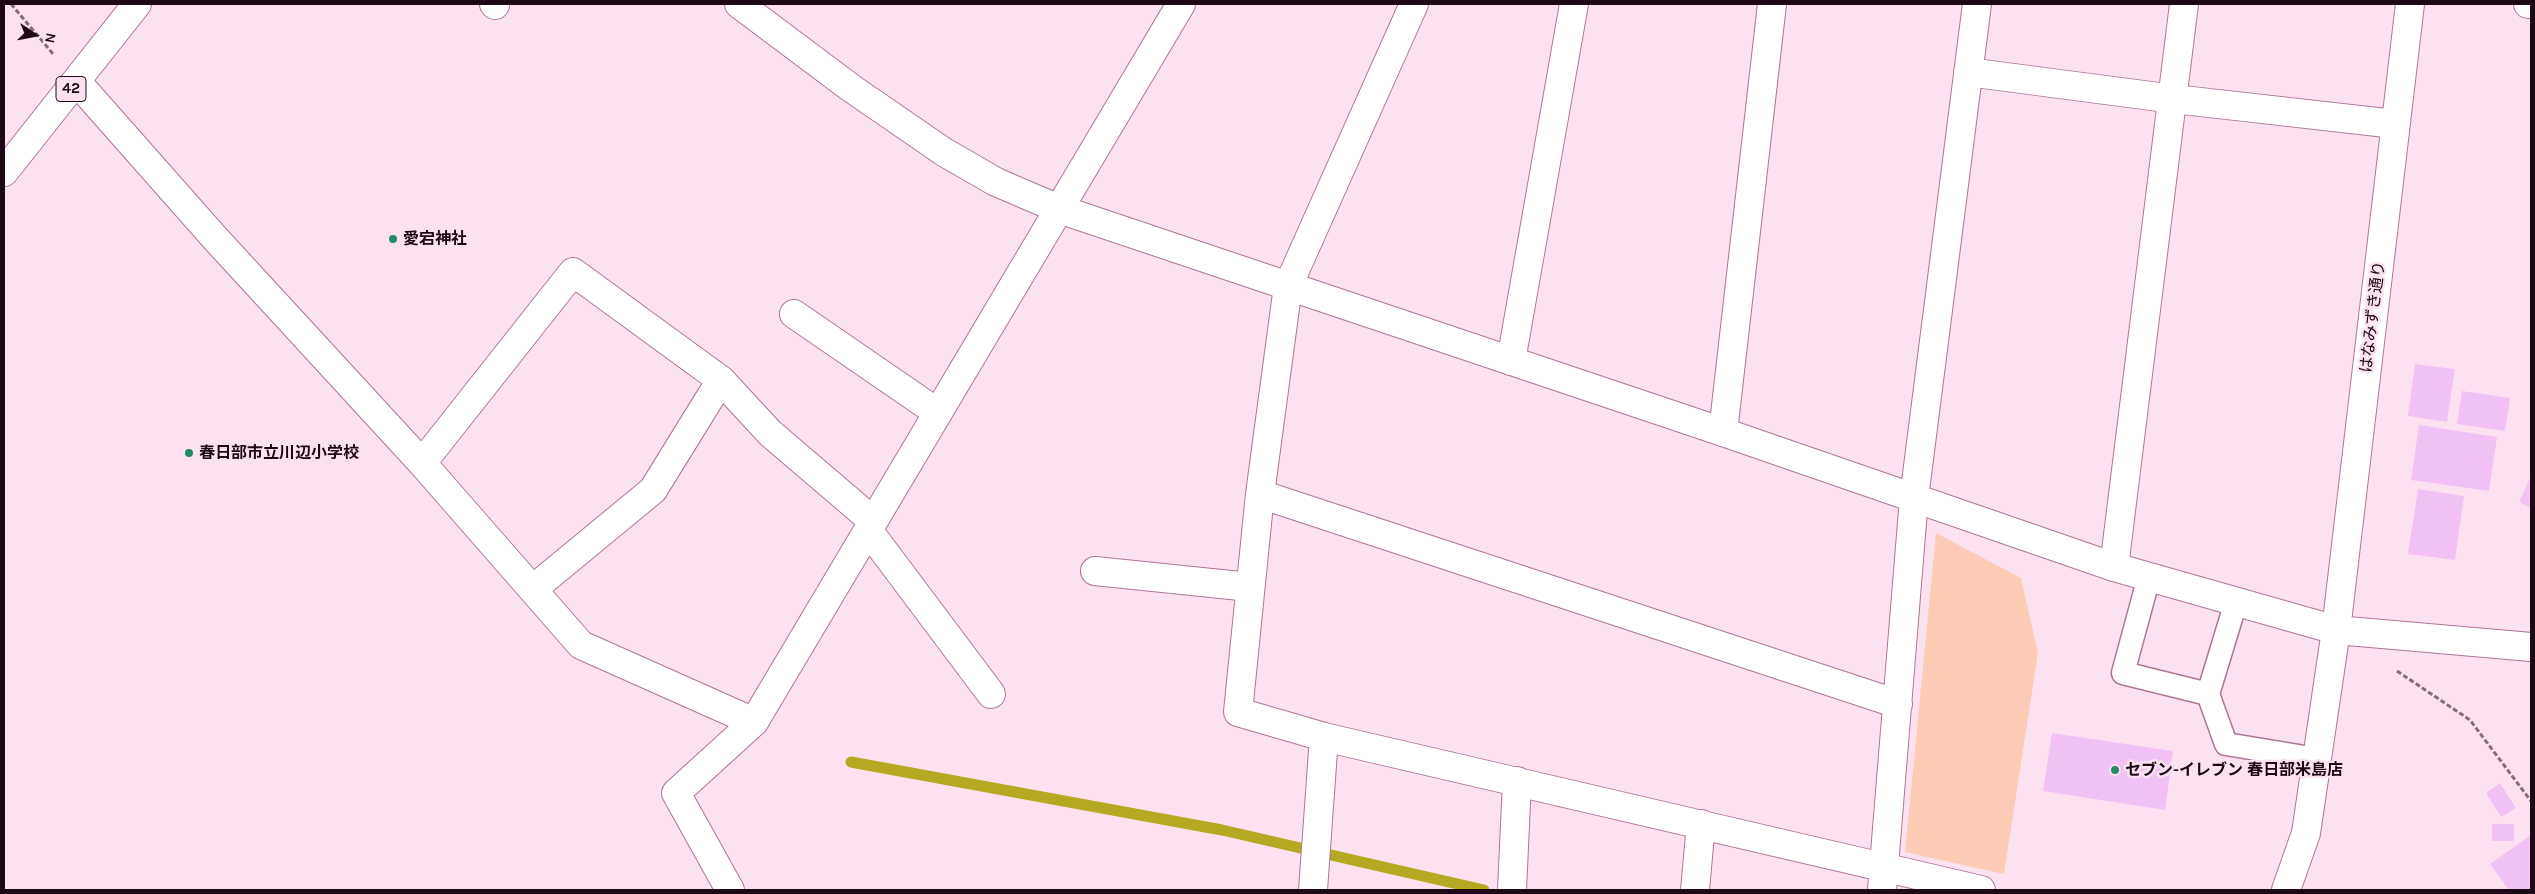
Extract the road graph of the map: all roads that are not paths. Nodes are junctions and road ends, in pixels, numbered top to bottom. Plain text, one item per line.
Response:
1 (137, 4) edge
2 (739, 4) edge
3 (1181, 4) edge
4 (1414, 4) edge
5 (1574, 4) edge
6 (1772, 4) edge
7 (1977, 4) edge
8 (2184, 4) edge
9 (2410, 4) edge
10 (1968, 72) junction
11 (77, 82) junction
12 (2174, 100) junction
13 (2395, 124) junction
14 (4, 172) edge
15 (1059, 209) junction
16 (1288, 286) junction
17 (794, 314) dead end
18 (1511, 360) junction
19 (721, 380) junction
20 (938, 413) junction
21 (1723, 432) junction
22 (422, 463) junction
23 (1260, 494) junction
24 (1914, 498) junction
25 (871, 526) junction
26 (2114, 567) junction
27 (1094, 571) dead end
28 (2149, 577) junction
29 (1250, 587) junction
30 (533, 589) junction
31 (2236, 602) junction
32 (2336, 630) junction
33 (2531, 647) edge
34 (991, 694) dead end
35 (2208, 694) junction
36 (1898, 704) junction
37 (754, 722) junction
38 (1324, 738) junction
39 (2317, 760) junction
40 (1517, 782) junction
41 (1701, 824) junction
42 (1883, 879) edge
43 (730, 890) edge
44 (1313, 890) edge
45 (1512, 890) edge
46 (1695, 890) edge
47 (1981, 890) edge
48 (2286, 890) edge

1 - 11 street, 42
2 - 15 street
3 - 15 street
4 - 16 street
5 - 18 street
6 - 21 street
7 - 10 street
8 - 12 street
9 - 13 street, はなみずき通り
10 - 12 street
10 - 24 street
11 - 14 street, 42
11 - 22 street
12 - 13 street
12 - 26 street
13 - 32 street, はなみずき通り
15 - 16 street
15 - 20 street
16 - 18 street
16 - 23 street
17 - 20 street
18 - 21 street
19 - 22 street
19 - 25 street
19 - 30 street
20 - 25 street
21 - 24 street
22 - 30 street
23 - 29 street
23 - 36 street
24 - 26 street
24 - 36 street
25 - 34 street
25 - 37 street
26 - 28 street
27 - 29 street
28 - 31 street
28 - 35 lane
29 - 38 street
30 - 37 street
31 - 32 street
31 - 35 lane
32 - 33 street
32 - 39 street, はなみずき通り
35 - 39 lane
36 - 42 street
37 - 43 street
38 - 40 street
38 - 44 street
39 - 48 street, はなみずき通り
40 - 41 street
40 - 45 street
41 - 42 street
41 - 46 street
42 - 47 street

